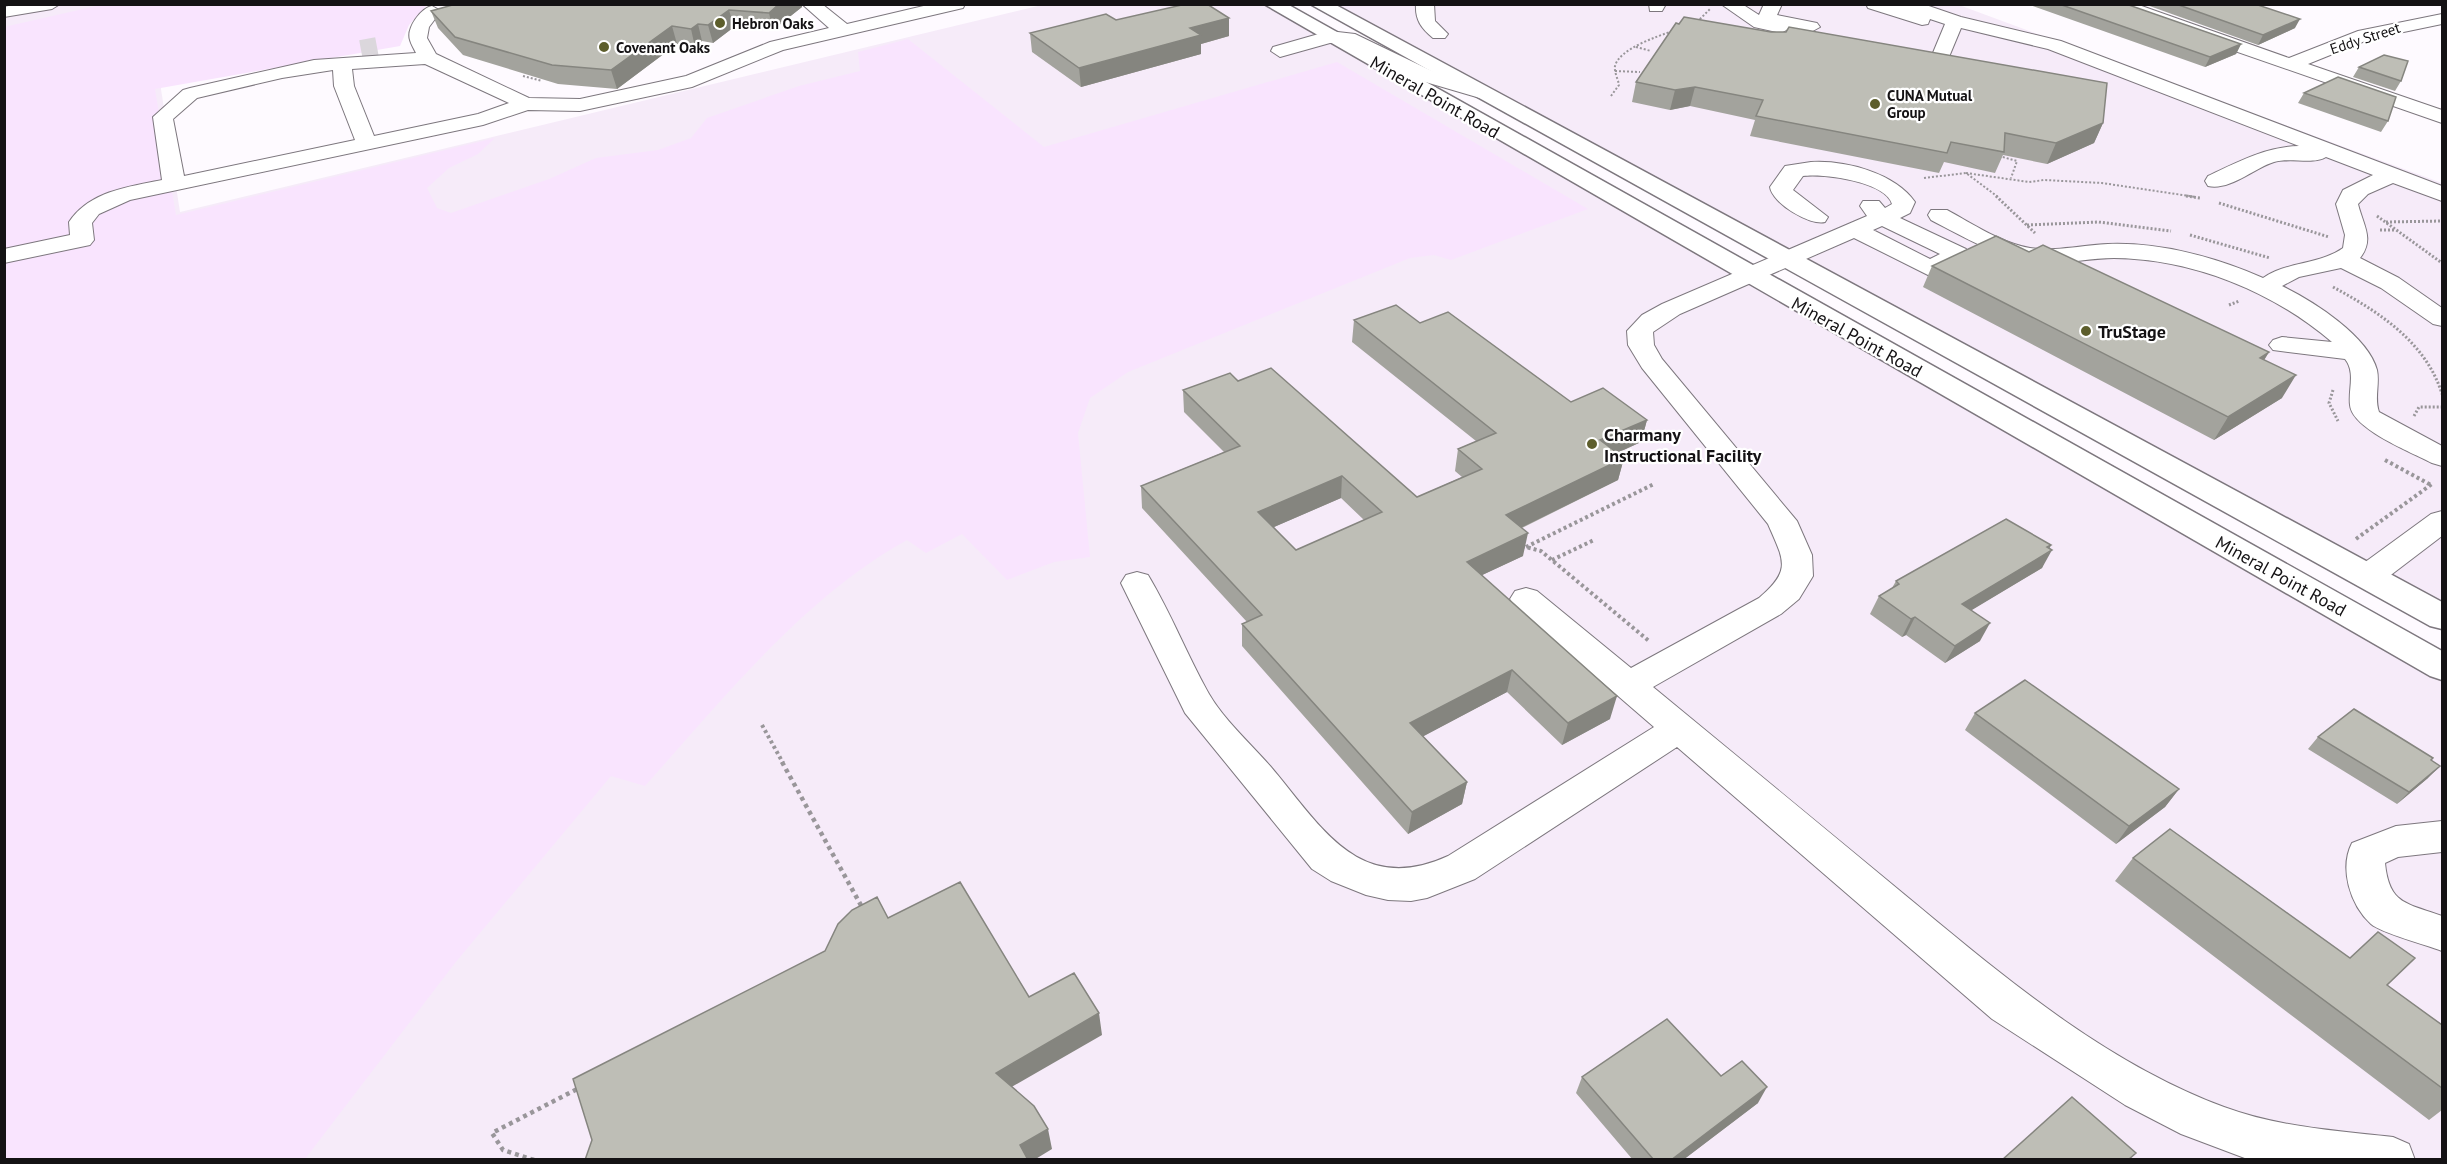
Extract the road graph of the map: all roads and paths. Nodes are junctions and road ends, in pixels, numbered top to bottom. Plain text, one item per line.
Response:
1 (52, 4) edge
2 (810, 4) edge
3 (957, 4) edge
4 (1273, 4) edge
5 (1319, 4) edge
6 (1773, 4) edge
7 (1874, 4) edge
8 (1904, 4) edge
9 (2117, 4) edge
10 (1721, 6) edge
11 (454, 7) edge
12 (429, 8) edge
13 (4, 12) edge
14 (2442, 19) edge
15 (1691, 26) edge
16 (1781, 28) dead end
17 (1952, 28) junction
18 (1678, 30) edge
19 (844, 31) junction
20 (1329, 37) junction
21 (1830, 38) edge
22 (667, 44) edge
23 (672, 45) junction
24 (1636, 47) junction
25 (664, 51) edge
26 (717, 51) dead end
27 (1280, 51) dead end
28 (1651, 51) dead end
29 (426, 53) junction
30 (1917, 55) edge
31 (1939, 60) junction
32 (342, 63) junction
33 (1962, 64) edge
34 (2290, 64) junction
35 (314, 66) junction
36 (1615, 71) junction
37 (1640, 72) edge
38 (1480, 92) junction
39 (1611, 96) dead end
40 (526, 104) junction
41 (2239, 117) junction
42 (2442, 117) edge
43 (367, 143) junction
44 (1997, 155) edge
45 (2360, 162) junction
46 (1966, 173) junction
47 (2392, 175) junction
48 (1924, 178) edge
49 (2011, 178) junction
50 (174, 184) junction
51 (2209, 185) junction
52 (2442, 194) edge
53 (2203, 199) dead end
54 (1886, 215) junction
55 (1939, 215) dead end
56 (2376, 215) dead end
57 (1817, 217) dead end
58 (2442, 221) edge
59 (2386, 222) junction
60 (1854, 229) junction
61 (2374, 230) dead end
62 (2397, 230) junction
63 (2040, 237) dead end
64 (2340, 249) junction
65 (4, 256) edge
66 (1785, 259) junction
67 (2442, 263) edge
68 (1749, 275) junction
69 (2325, 282) dead end
70 (2266, 287) junction
71 (2442, 319) edge
72 (2282, 345) dead end
73 (2353, 352) junction
74 (2437, 374) junction
75 (2442, 374) edge
76 (2442, 394) edge
77 (2440, 469) edge
78 (1654, 484) dead end
79 (2442, 521) edge
80 (1594, 540) dead end
81 (2350, 544) dead end
82 (1517, 546) edge
83 (1525, 547) junction
84 (1551, 560) junction
85 (2367, 576) junction
86 (1137, 583) dead end
87 (1526, 599) dead end
88 (2442, 617) edge
89 (1672, 661) junction
90 (2442, 668) edge
91 (1627, 686) junction
92 (762, 725) dead end
93 (1678, 729) junction
94 (2442, 837) edge
95 (870, 920) edge
96 (2442, 933) edge
97 (586, 1085) edge
98 (522, 1158) edge
99 (534, 1160) edge
100 (2393, 1160) edge

1 - 13 street
2 - 19 street
3 - 19 street
4 - 20 main road, Mineral Point Road
5 - 38 main road, Mineral Point Road
6 - 21 street
7 - 17 street
8 - 17 street
9 - 34 street
10 - 15 path
10 - 16 street
11 - 12 street
12 - 29 street
14 - 34 street, Eddy Street
17 - 31 street
17 - 41 street
18 - 24 path
19 - 40 street
20 - 27 street
20 - 38 street
20 - 68 main road, Mineral Point Road
22 - 23 path
23 - 25 path
23 - 26 path
24 - 28 path
24 - 36 path
29 - 32 street
29 - 35 street
29 - 40 street
30 - 31 street
31 - 33 street
32 - 35 street
32 - 43 street
34 - 42 street
35 - 50 street
36 - 37 path
36 - 39 path
38 - 66 main road, Mineral Point Road
40 - 43 street
41 - 45 street
41 - 51 street
43 - 50 street
44 - 49 path
45 - 47 street
45 - 51 street
46 - 48 path
46 - 49 path
46 - 63 path
47 - 52 street
47 - 64 street
49 - 53 path
50 - 65 street
51 - 64 path
54 - 57 street
54 - 60 street
54 - 60 street
55 - 70 street
56 - 59 path
58 - 59 path
59 - 62 path
60 - 66 street
61 - 62 path
62 - 67 path
64 - 70 street
64 - 71 street
66 - 68 street
66 - 85 main road, Mineral Point Road
68 - 89 street
68 - 90 main road, Mineral Point Road
69 - 74 path
70 - 73 street
72 - 73 street
73 - 77 street
74 - 75 path
74 - 76 path
77 - 81 path
78 - 83 path
79 - 85 street
80 - 84 path
82 - 83 path
83 - 84 path
84 - 89 path
85 - 88 main road, Mineral Point Road
86 - 93 street
87 - 91 street
89 - 91 street
91 - 93 street
92 - 95 path
93 - 100 street
94 - 96 street
97 - 98 path
98 - 99 path

